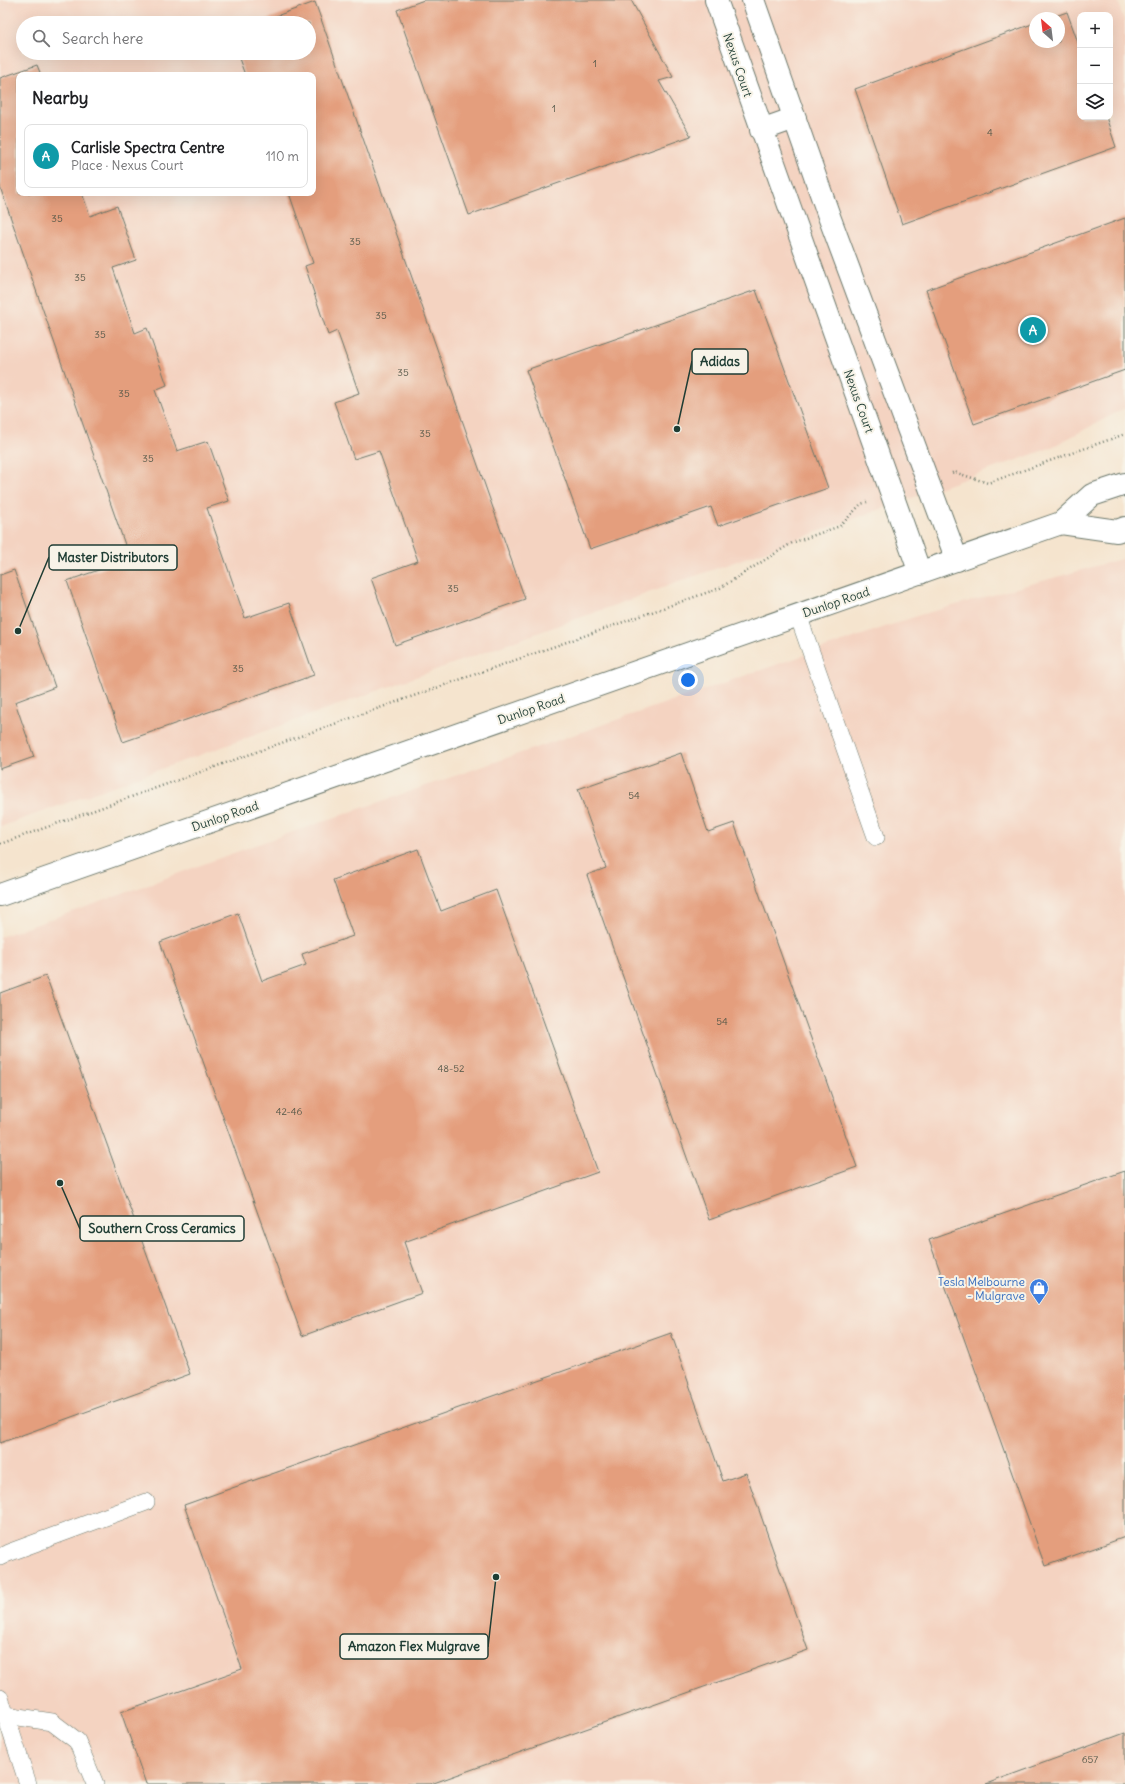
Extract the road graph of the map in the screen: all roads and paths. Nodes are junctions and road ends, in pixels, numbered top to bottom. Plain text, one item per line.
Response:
1 (716, 0) edge
2 (753, 0) edge
3 (795, 118) junction
4 (761, 130) junction
5 (830, 219) junction
6 (798, 229) junction
7 (1125, 434) edge
8 (947, 474) dead end
9 (1125, 484) edge
10 (892, 493) junction
11 (1061, 523) junction
12 (1125, 528) edge
13 (956, 560) junction
14 (920, 573) junction
15 (798, 615) junction
16 (876, 837) dead end
17 (0, 844) edge
18 (0, 895) edge
19 (146, 1502) dead end
20 (0, 1557) edge
21 (0, 1698) edge
22 (6, 1715) junction
23 (28, 1784) edge
24 (95, 1784) edge

1 - 4 street, Nexus Court
2 - 3 street
3 - 4 street
3 - 5 street
4 - 6 street, Nexus Court
5 - 6 street
5 - 13 street
6 - 10 street, Nexus Court
7 - 8 path
9 - 11 street, Dunlop Road
10 - 14 street, Nexus Court
10 - 17 path
11 - 12 street, Dunlop Road
11 - 13 street, Dunlop Road
13 - 14 street, Dunlop Road
14 - 15 street, Dunlop Road
15 - 16 lane
15 - 18 street, Dunlop Road
19 - 20 lane
21 - 22 lane
22 - 23 lane
22 - 24 lane

